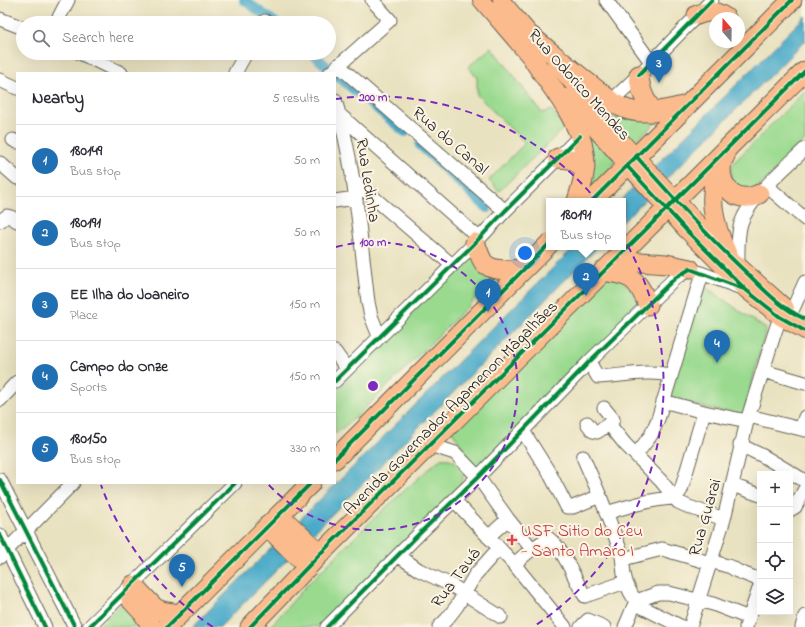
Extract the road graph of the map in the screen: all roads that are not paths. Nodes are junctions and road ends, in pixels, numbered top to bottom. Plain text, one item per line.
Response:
1 (68, 0) edge
2 (372, 0) edge
3 (481, 0) edge
4 (501, 0) edge
5 (606, 0) edge
6 (712, 0) edge
7 (792, 0) edge
8 (716, 12) edge
9 (60, 16) edge
10 (697, 16) junction
11 (0, 19) edge
12 (16, 25) edge
13 (531, 36) joint
14 (745, 41) edge
15 (737, 48) edge
16 (94, 60) edge
17 (242, 60) edge
18 (534, 61) junction
19 (334, 69) edge
20 (645, 69) junction
21 (805, 71) edge
22 (119, 72) edge
23 (235, 72) edge
24 (0, 80) edge
25 (16, 88) edge
26 (336, 104) edge
27 (687, 105) junction
28 (605, 107) junction
29 (654, 112) junction
30 (339, 114) junction
31 (580, 136) junction
32 (737, 139) junction
33 (805, 149) edge
34 (558, 158) junction
35 (722, 160) junction
36 (0, 163) edge
37 (636, 166) junction
38 (585, 168) junction
39 (16, 177) edge
40 (352, 179) junction
41 (763, 190) junction
42 (354, 198) junction
43 (578, 198) edge
44 (596, 198) edge
45 (666, 199) junction
46 (336, 201) edge
47 (505, 211) junction
48 (805, 219) edge
49 (477, 240) junction
50 (626, 246) edge
51 (546, 247) edge
52 (623, 250) edge
53 (733, 261) junction
54 (452, 266) junction
55 (609, 266) junction
56 (524, 269) junction
57 (696, 272) junction
58 (805, 282) edge
59 (746, 290) junction
60 (648, 305) junction
61 (792, 317) edge
62 (805, 331) edge
63 (379, 336) junction
64 (336, 353) edge
65 (589, 362) junction
66 (347, 369) junction
67 (763, 371) junction
68 (670, 375) junction
69 (336, 380) edge
70 (16, 383) edge
71 (805, 383) edge
72 (0, 400) edge
73 (663, 401) junction
74 (604, 408) dead end
75 (704, 412) junction
76 (748, 419) junction
77 (587, 423) dead end
78 (609, 424) junction
79 (804, 425) edge
80 (523, 431) junction
81 (430, 445) junction
82 (740, 445) junction
83 (636, 455) junction
84 (583, 457) dead end
85 (336, 458) edge
86 (478, 477) junction
87 (0, 480) edge
88 (805, 482) edge
89 (72, 484) edge
90 (234, 484) edge
91 (310, 484) edge
92 (732, 485) junction
93 (805, 489) edge
94 (757, 494) edge
95 (600, 496) junction
96 (675, 498) junction
97 (454, 500) junction
98 (793, 508) edge
99 (606, 513) junction
100 (508, 519) junction
101 (724, 519) junction
102 (278, 526) junction
103 (26, 530) junction
104 (0, 535) edge
105 (488, 537) junction
106 (499, 548) junction
107 (532, 548) junction
108 (4, 553) edge
109 (309, 556) junction
110 (399, 556) junction
111 (623, 559) junction
112 (710, 562) junction
113 (514, 564) junction
114 (757, 579) edge
115 (625, 582) junction
116 (128, 589) junction
117 (465, 594) junction
118 (757, 595) edge
119 (700, 600) junction
120 (636, 601) junction
121 (805, 616) edge
122 (501, 617) dead end
123 (174, 620) edge
124 (747, 623) edge
125 (443, 626) edge
126 (45, 627) edge
127 (75, 627) edge
128 (89, 627) edge
129 (152, 627) edge
130 (250, 627) edge
131 (327, 627) edge
132 (565, 627) edge
133 (580, 627) edge
134 (604, 627) edge
135 (625, 627) edge
136 (682, 627) edge
137 (690, 627) edge
138 (802, 627) edge

1 - 9 street
2 - 19 street
3 - 18 main road, Rua Odorico Mendes
4 - 13 main road, Rua Odorico Mendes
5 - 20 street
6 - 10 street
7 - 14 highway
8 - 10 highway
10 - 20 street
11 - 12 street
13 - 28 highway
15 - 27 highway
16 - 22 street
17 - 23 street
18 - 31 highway
18 - 37 main road, Rua Odorico Mendes
19 - 47 street, Rua do Canal
20 - 28 street
20 - 29 highway
21 - 32 highway, Avenida Governador Agamenon Magalhães
24 - 25 street
26 - 30 street, Rua Ledinha
27 - 29 highway
27 - 37 highway
28 - 29 highway
28 - 37 main road, Rua Odorico Mendes
30 - 40 street, Rua Ledinha
30 - 49 street
31 - 34 street
31 - 38 highway
32 - 35 highway
32 - 45 highway, Avenida Governador Agamenon Magalhães
33 - 41 street
34 - 38 highway
34 - 47 street
35 - 41 highway
35 - 53 highway
36 - 39 street
37 - 44 highway
37 - 45 main road
38 - 43 highway
40 - 42 street, Rua Ledinha
40 - 54 street
41 - 48 street
41 - 53 street
42 - 46 street
42 - 63 street, Rua Ledinha
45 - 50 highway, Avenida Governador Agamenon Magalhães
45 - 53 main road
45 - 59 main road
47 - 49 street
49 - 54 street
49 - 56 highway
51 - 56 highway
52 - 55 highway, Avenida Governador Agamenon Magalhães
53 - 61 main road
54 - 63 street
55 - 57 highway
55 - 60 highway
55 - 81 highway, Avenida Governador Agamenon Magalhães
56 - 85 highway
57 - 59 street
57 - 60 street
57 - 68 street
58 - 61 street, Rua Guarai
59 - 61 main road
60 - 65 street
61 - 62 main road
61 - 67 street, Rua Guarai
63 - 66 street
64 - 66 street
65 - 68 street
65 - 80 street
66 - 69 street
67 - 71 street
67 - 76 street, Rua Guarai
68 - 73 street
70 - 72 street
73 - 75 street
73 - 83 street
74 - 78 street
75 - 76 street
75 - 96 street
76 - 79 street
76 - 82 street, Rua Guarai
77 - 78 street
78 - 83 street
80 - 86 street
80 - 95 street
81 - 86 street
81 - 109 highway, Avenida Governador Agamenon Magalhães
82 - 88 street
82 - 92 street, Rua Guarai
83 - 96 street
84 - 95 street
86 - 97 street
86 - 100 street
87 - 103 street
89 - 103 street
90 - 116 street
91 - 102 highway
92 - 94 street
92 - 101 street, Rua Guarai
93 - 98 street
95 - 99 street
96 - 99 street
96 - 101 street
97 - 105 street
97 - 110 street
99 - 111 street
100 - 105 street
100 - 107 street
101 - 112 street, Rua Guarai
102 - 109 highway
102 - 123 highway
103 - 108 street
103 - 127 street
104 - 108 street
105 - 106 street
106 - 113 street
106 - 117 street, Rua Tauá
107 - 113 street
107 - 115 street
108 - 126 street
109 - 130 highway, Avenida Governador Agamenon Magalhães
110 - 117 street
110 - 131 street
111 - 112 street
111 - 115 street
112 - 114 street
112 - 119 street, Rua Guarai
113 - 132 street
115 - 120 street
116 - 123 highway
116 - 128 street
116 - 129 highway
117 - 122 street
117 - 125 street, Rua Tauá
118 - 124 street
119 - 120 street
119 - 124 street
119 - 137 street, Rua Guarai
120 - 135 street
120 - 136 street
121 - 138 street
133 - 134 street

